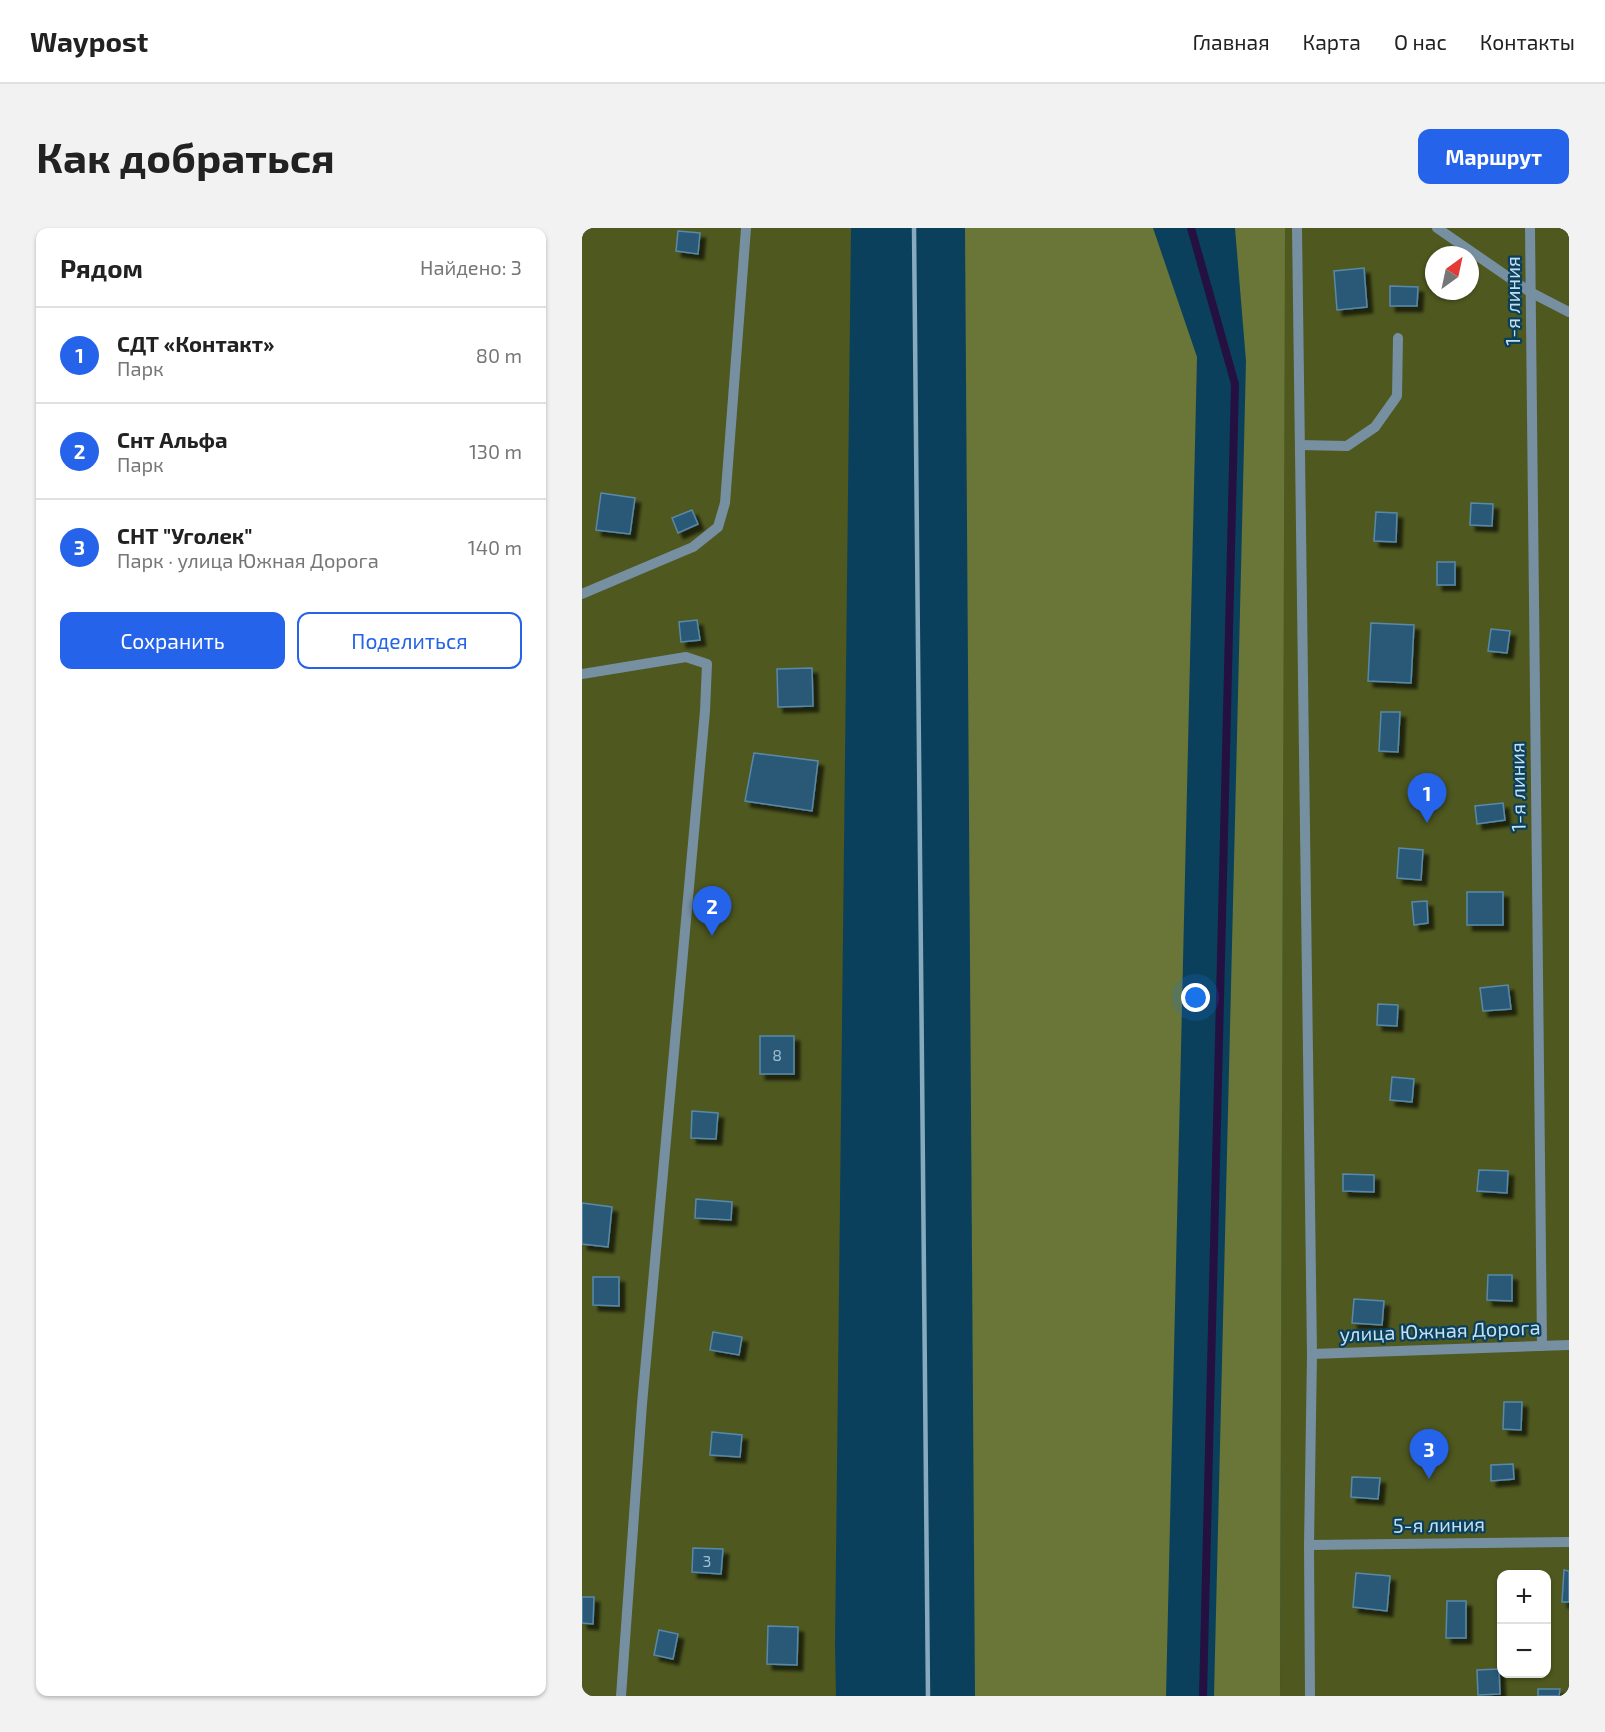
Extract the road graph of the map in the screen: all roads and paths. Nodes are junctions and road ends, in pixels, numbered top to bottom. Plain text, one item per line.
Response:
1 (746, 228) edge
2 (1296, 228) edge
3 (1437, 228) edge
4 (1530, 228) edge
5 (1530, 292) junction
6 (1569, 312) edge
7 (1398, 338) dead end
8 (1299, 445) junction
9 (582, 594) edge
10 (582, 674) edge
11 (1569, 1345) edge
12 (1542, 1346) junction
13 (1312, 1354) junction
14 (1569, 1542) edge
15 (1309, 1545) junction
16 (621, 1696) edge
17 (1310, 1696) edge

1 - 9 street
2 - 8 street
3 - 5 street
4 - 5 street, 1-я линия
5 - 6 street
5 - 12 street, 1-я линия
7 - 8 street
8 - 13 street
10 - 16 street
11 - 12 street, улица Южная Дорога
12 - 13 street, улица Южная Дорога
13 - 15 street
14 - 15 street, 5-я линия
15 - 17 street

